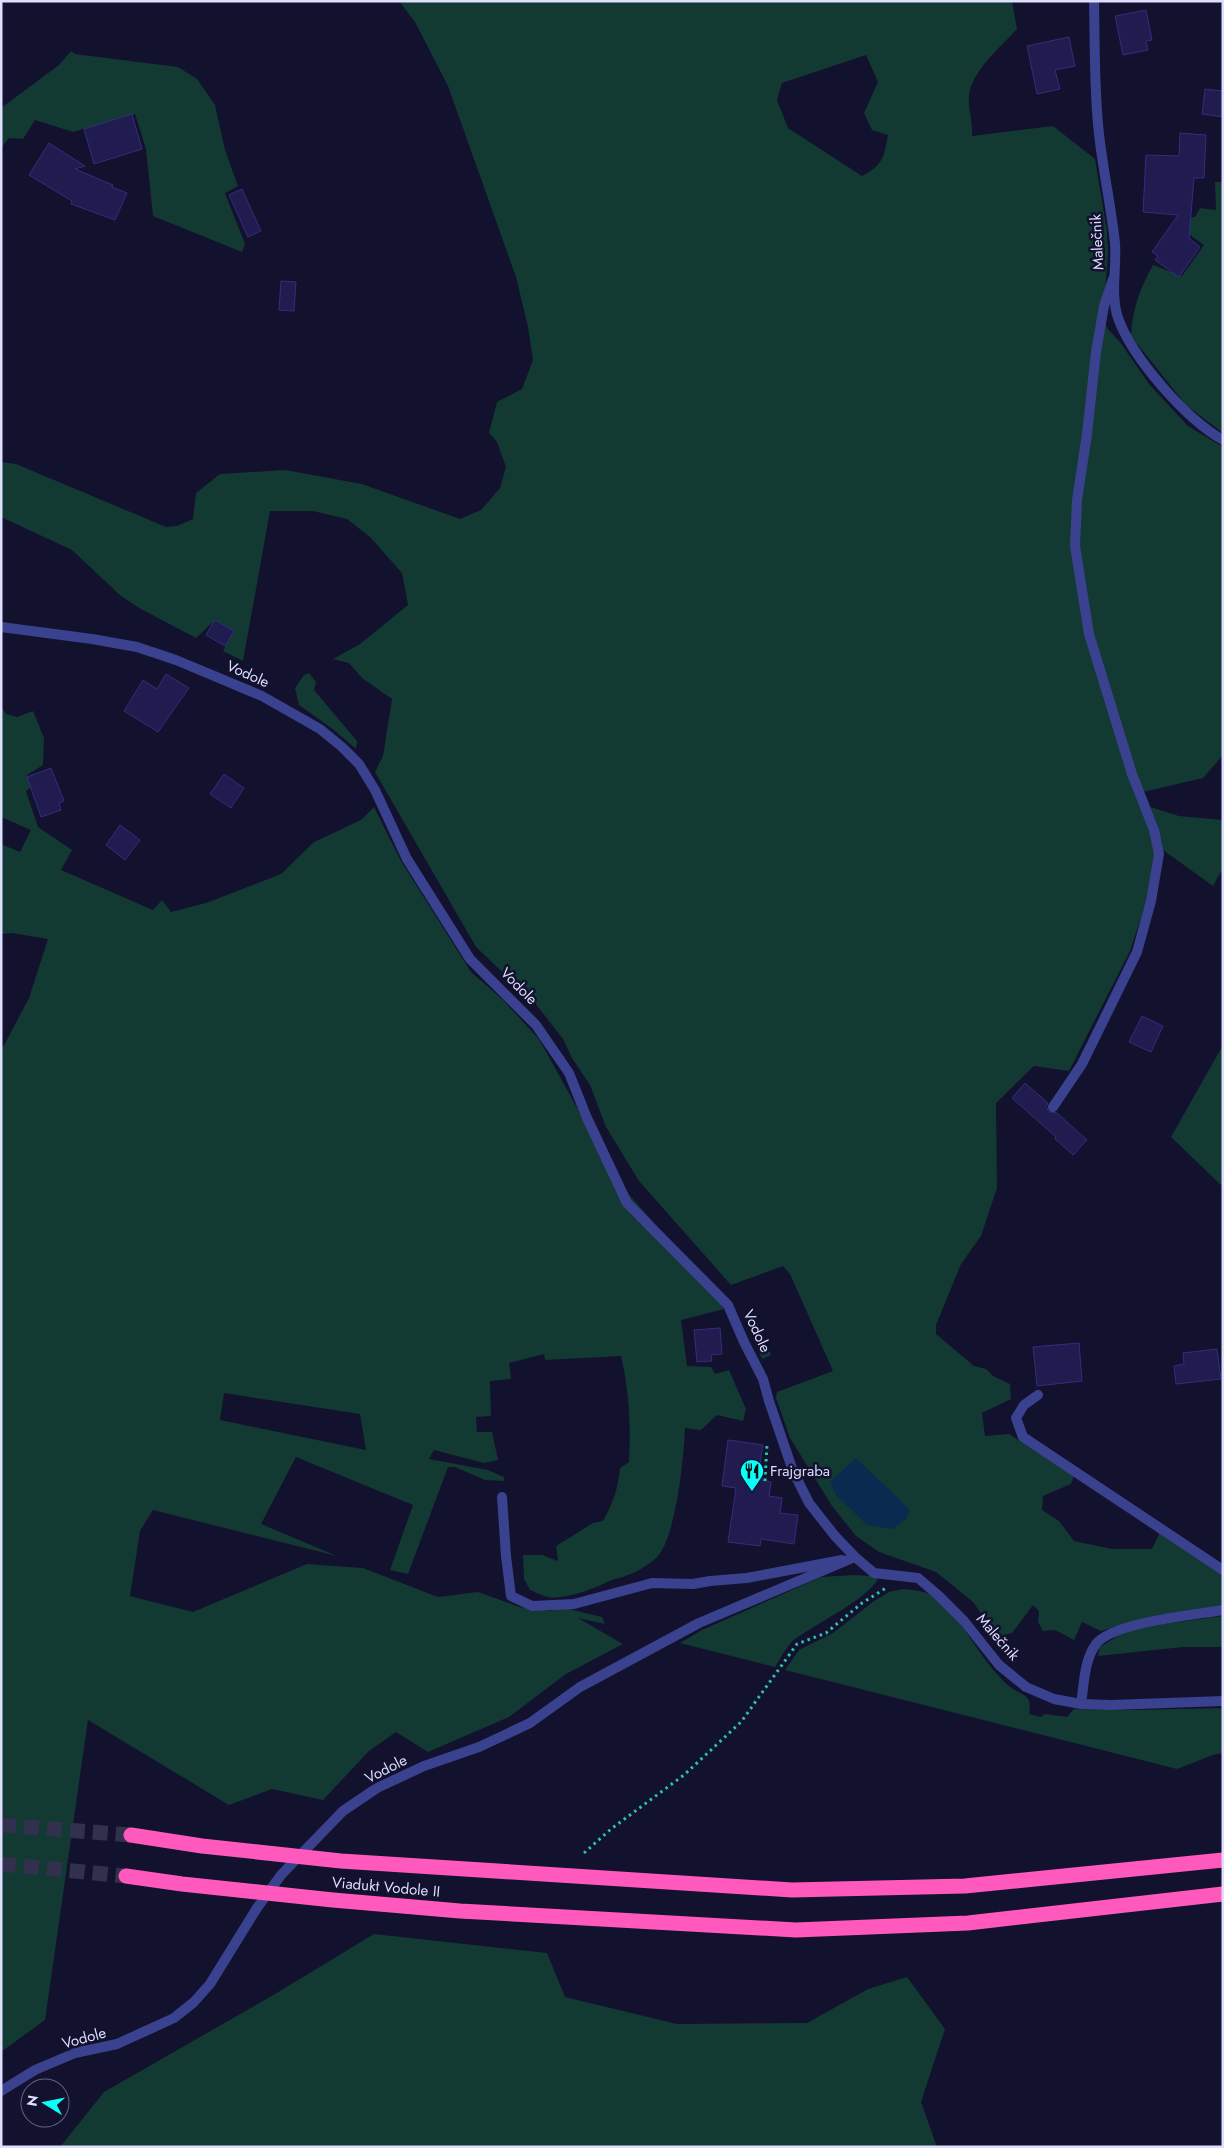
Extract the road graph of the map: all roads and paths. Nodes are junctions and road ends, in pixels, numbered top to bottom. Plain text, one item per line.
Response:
1 (1094, 1) edge
2 (1114, 273) junction
3 (1223, 440) edge
4 (1, 627) edge
5 (1053, 1107) dead end
6 (1038, 1395) dead end
7 (767, 1445) dead end
8 (765, 1481) dead end
9 (502, 1498) dead end
10 (855, 1557) junction
11 (1223, 1570) edge
12 (905, 1576) junction
13 (1223, 1610) edge
14 (1223, 1702) edge
15 (1081, 1704) junction
16 (131, 1835) tunnel mouth
17 (584, 1853) dead end
18 (1223, 1860) edge
19 (126, 1876) tunnel mouth
20 (1223, 1894) edge
21 (1, 2091) edge

1 - 2 street, Malečnik
2 - 3 street, Malečnik
2 - 5 street
4 - 10 street, Vodole
6 - 11 street
7 - 8 path
9 - 10 street
10 - 12 street, Malečnik
10 - 21 street, Vodole
12 - 15 street, Malečnik
12 - 17 path
13 - 15 street
14 - 15 street, Malečnik
16 - 18 highway, Viadukt Vodole II
19 - 20 highway, Viadukt Vodole II

